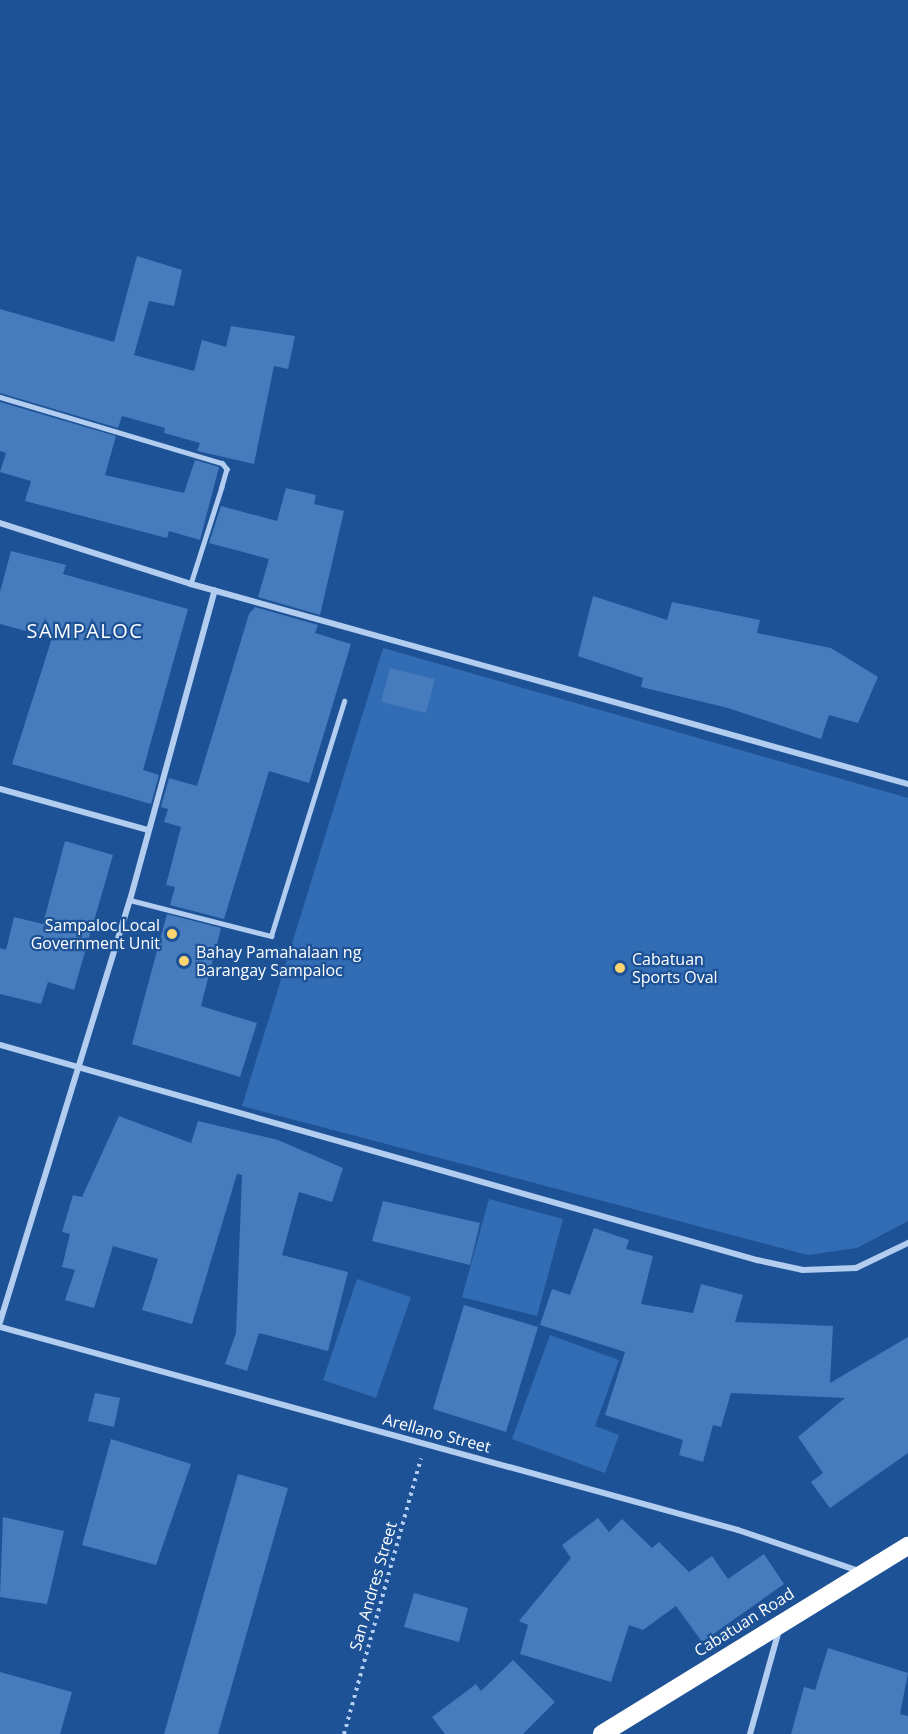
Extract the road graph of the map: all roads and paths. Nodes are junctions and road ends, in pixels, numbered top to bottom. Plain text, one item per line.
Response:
1 (0, 397) edge
2 (0, 523) edge
3 (191, 584) junction
4 (215, 590) junction
5 (344, 701) dead end
6 (908, 784) edge
7 (0, 789) edge
8 (148, 830) junction
9 (130, 900) junction
10 (0, 1045) edge
11 (77, 1067) junction
12 (908, 1243) edge
13 (0, 1322) edge
14 (0, 1327) edge
15 (425, 1444) junction
16 (908, 1546) edge
17 (864, 1573) junction
18 (781, 1622) junction
19 (344, 1734) edge
20 (602, 1734) edge
21 (750, 1734) edge

1 - 3 lane
2 - 3 street
3 - 4 street
4 - 6 street
4 - 8 street
5 - 9 lane
7 - 8 street
8 - 9 street
9 - 11 street
10 - 11 street
11 - 12 street
11 - 13 street
14 - 15 street, Arellano Street
15 - 17 street, Arellano Street
15 - 19 path, San Andres Street
16 - 17 highway, Cabatuan Road
17 - 18 highway, Cabatuan Road
18 - 20 highway, Cabatuan Road
18 - 21 street

